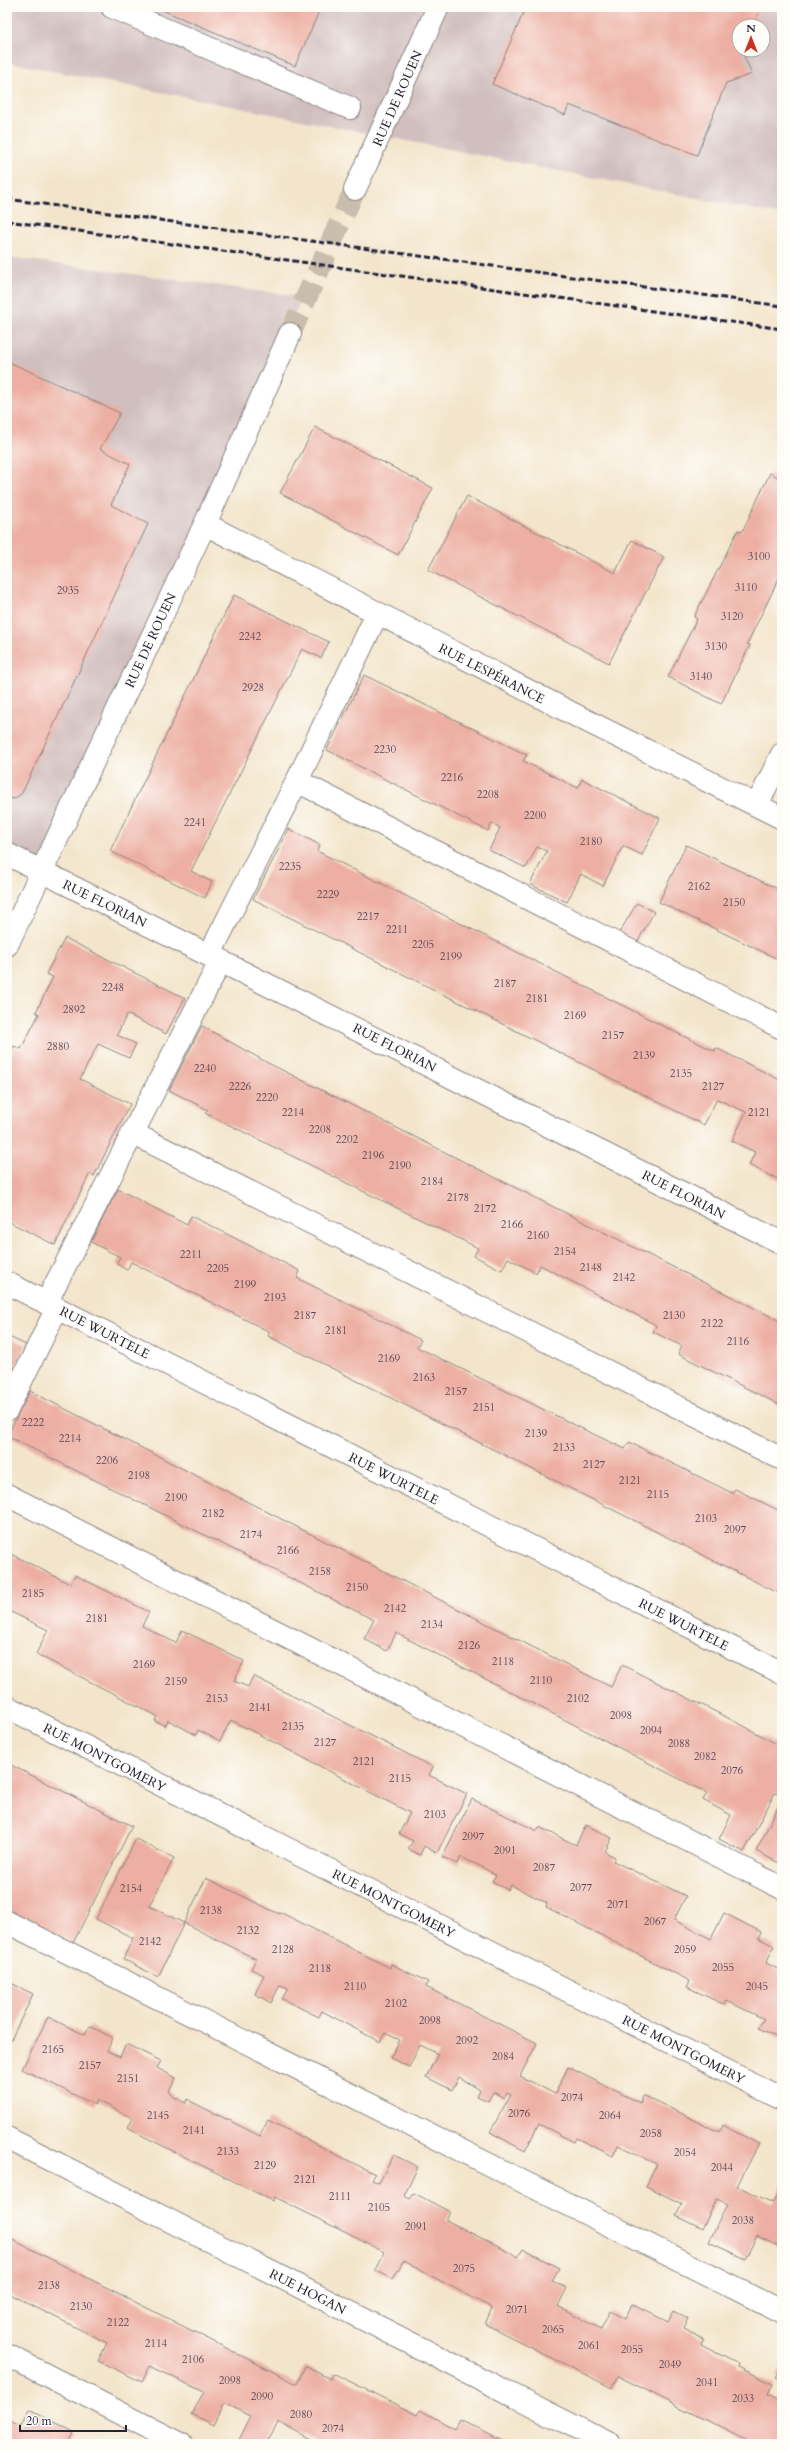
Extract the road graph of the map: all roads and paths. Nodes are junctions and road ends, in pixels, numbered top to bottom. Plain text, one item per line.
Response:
1 (112, 7) edge
2 (438, 7) edge
3 (350, 108) dead end
4 (355, 189) tunnel mouth
5 (290, 334) tunnel mouth
6 (205, 524) junction
7 (377, 614) junction
8 (782, 754) edge
9 (298, 781) junction
10 (756, 805) junction
11 (782, 818) edge
12 (7, 854) edge
13 (42, 872) junction
14 (7, 944) edge
15 (216, 957) junction
16 (782, 1028) edge
17 (132, 1134) junction
18 (782, 1243) edge
19 (7, 1283) edge
20 (52, 1305) junction
21 (7, 1410) edge
22 (782, 1459) edge
23 (7, 1495) edge
24 (782, 1673) edge
25 (7, 1707) edge
26 (782, 1888) edge
27 (7, 1922) edge
28 (782, 2099) edge
29 (7, 2138) edge
30 (782, 2312) edge
31 (7, 2355) edge
32 (181, 2444) edge
33 (609, 2444) edge

1 - 3 street
2 - 4 street, RUE DE ROUEN
5 - 6 street, RUE DE ROUEN
6 - 7 street, RUE LESPÉRANCE
6 - 13 street, RUE DE ROUEN
7 - 9 street
7 - 10 street, RUE LESPÉRANCE
8 - 10 street
9 - 15 street
9 - 16 street
10 - 11 street, RUE LESPÉRANCE
12 - 13 street, RUE FLORIAN
13 - 14 street, RUE DE ROUEN
13 - 15 street, RUE FLORIAN
15 - 17 street
15 - 18 street, RUE FLORIAN
17 - 20 street
17 - 22 street
19 - 20 street, RUE WURTELE
20 - 21 street
20 - 24 street, RUE WURTELE
23 - 26 street
25 - 28 street, RUE MONTGOMERY
27 - 30 street
29 - 33 street, RUE HOGAN
31 - 32 street

